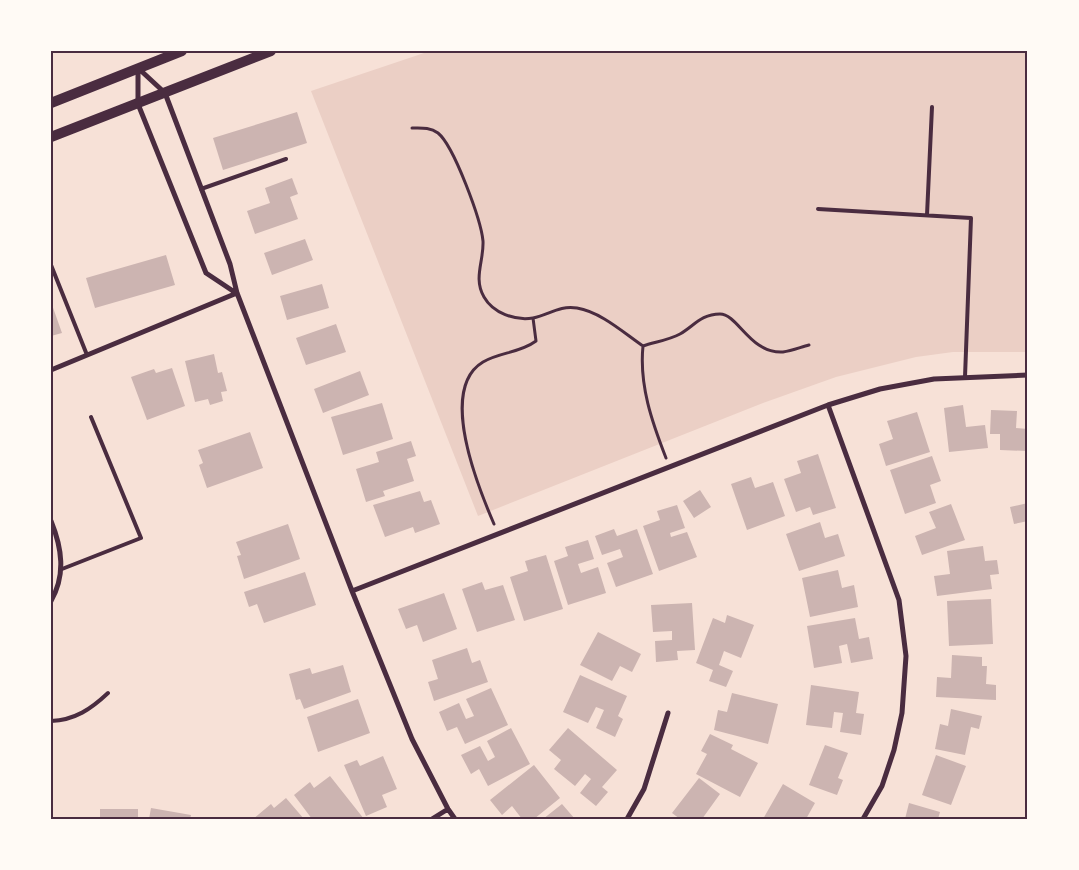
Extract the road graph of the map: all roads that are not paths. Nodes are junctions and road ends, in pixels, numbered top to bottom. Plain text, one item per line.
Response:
1 (182, 51) edge
2 (271, 51) edge
3 (138, 68) junction
4 (165, 93) junction
5 (51, 103) edge
6 (138, 104) junction
7 (932, 107) dead end
8 (51, 137) edge
9 (286, 159) dead end
10 (202, 189) junction
11 (818, 209) dead end
12 (927, 215) junction
13 (51, 265) edge
14 (237, 293) junction
15 (87, 355) junction
16 (51, 370) edge
17 (1028, 375) edge
18 (966, 377) junction
19 (828, 405) junction
20 (91, 417) dead end
21 (51, 520) edge
22 (62, 569) junction
23 (352, 591) junction
24 (51, 601) edge
25 (108, 694) dead end
26 (668, 713) dead end
27 (51, 721) edge
28 (448, 809) junction
29 (432, 819) edge
30 (455, 819) edge
31 (627, 819) edge
32 (863, 819) edge

1 - 3 main road
2 - 4 main road
3 - 4 street
3 - 5 main road
3 - 6 street
4 - 6 main road
4 - 10 street
6 - 8 main road
6 - 14 street
7 - 12 lane
9 - 10 lane
10 - 14 street
11 - 12 lane
12 - 18 lane
13 - 15 lane
14 - 15 street
14 - 23 street
15 - 16 street
17 - 18 street
18 - 19 street
19 - 23 street
19 - 32 street
20 - 22 lane
21 - 22 street
22 - 24 street
23 - 28 street
25 - 27 lane
26 - 31 street
28 - 29 street
28 - 30 street

